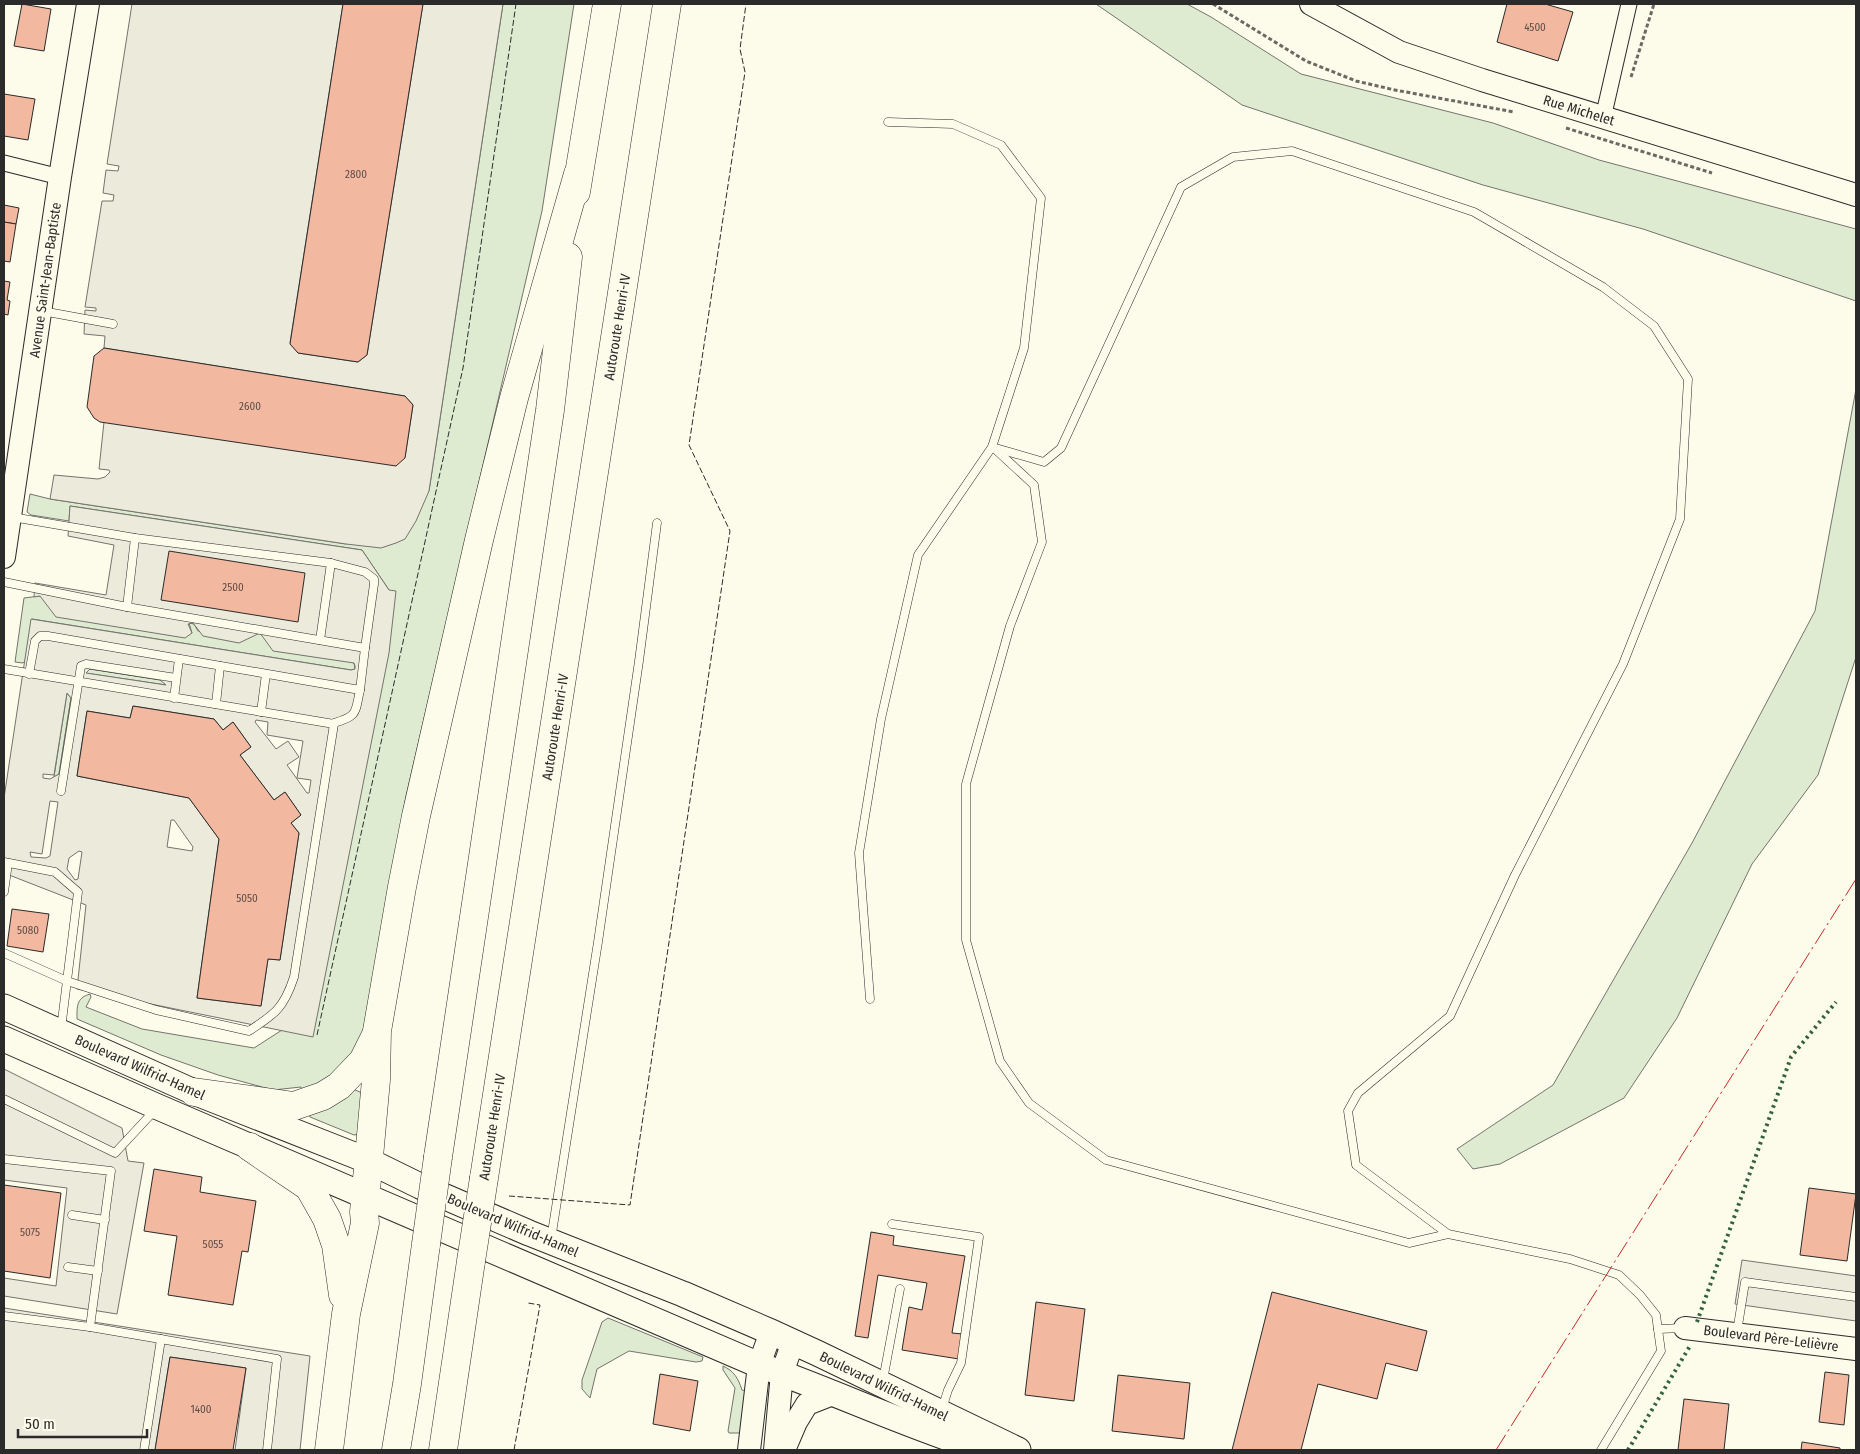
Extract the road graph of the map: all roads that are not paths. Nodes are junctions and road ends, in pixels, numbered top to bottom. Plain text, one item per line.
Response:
1 (88, 4) edge
2 (607, 4) edge
3 (667, 4) edge
4 (672, 4) edge
5 (1311, 4) edge
6 (1629, 4) edge
7 (659, 55) junction
8 (1603, 118) junction
9 (888, 122) dead end
10 (4, 163) edge
11 (578, 174) junction
12 (60, 177) junction
13 (1856, 195) edge
14 (40, 311) junction
15 (113, 324) dead end
16 (992, 446) junction
17 (10, 516) junction
18 (657, 523) dead end
19 (135, 538) junction
20 (4, 557) edge
21 (331, 563) junction
22 (4, 582) edge
23 (127, 607) junction
24 (320, 640) junction
25 (365, 648) junction
26 (179, 659) junction
27 (220, 666) junction
28 (4, 669) edge
29 (29, 674) junction
30 (266, 674) junction
31 (176, 678) junction
32 (78, 682) junction
33 (360, 690) junction
34 (174, 698) junction
35 (216, 704) junction
36 (260, 712) junction
37 (334, 722) junction
38 (60, 791) dead end
39 (6, 863) edge
40 (4, 892) edge
41 (4, 953) edge
42 (67, 981) junction
43 (870, 999) dead end
44 (4, 1007) edge
45 (377, 1031) junction
46 (61, 1033) junction
47 (4, 1039) edge
48 (194, 1092) junction
49 (4, 1099) edge
50 (158, 1107) junction
51 (250, 1147) junction
52 (115, 1154) junction
53 (4, 1159) edge
54 (369, 1161) junction
55 (112, 1171) junction
56 (366, 1196) junction
57 (72, 1215) dead end
58 (105, 1220) junction
59 (892, 1224) dead end
60 (1448, 1234) junction
61 (550, 1242) junction
62 (68, 1267) dead end
63 (98, 1271) junction
64 (900, 1289) dead end
65 (1856, 1297) edge
66 (346, 1314) junction
67 (4, 1316) edge
68 (90, 1327) junction
69 (1685, 1328) joint
70 (1658, 1329) junction
71 (770, 1332) junction
72 (1737, 1334) junction
73 (161, 1339) junction
74 (793, 1342) junction
75 (1856, 1349) edge
76 (770, 1369) junction
77 (882, 1384) junction
78 (835, 1393) junction
79 (940, 1413) junction
80 (144, 1450) edge
81 (267, 1450) edge
82 (329, 1450) edge
83 (396, 1450) edge
84 (443, 1450) edge
85 (749, 1450) edge
86 (776, 1450) edge
87 (784, 1450) edge
88 (983, 1450) edge
89 (1018, 1450) edge
90 (1601, 1450) edge

1 - 12 street, Avenue Saint-Jean-Baptiste
2 - 11 highway
3 - 7 highway, Autoroute Henri-IV
4 - 7 highway
5 - 8 street, Rue Michelet
6 - 8 street
7 - 84 highway, Autoroute Henri-IV, bridge
8 - 13 street, Rue Michelet
9 - 16 lane
10 - 12 street
11 - 45 highway
11 - 83 highway, bridge
12 - 14 street, Avenue Saint-Jean-Baptiste
14 - 15 lane
14 - 17 street, Avenue Saint-Jean-Baptiste
16 - 43 lane
16 - 60 lane
16 - 60 lane
17 - 19 lane
17 - 20 street, Avenue Saint-Jean-Baptiste
18 - 61 lane
19 - 21 lane
19 - 23 lane
21 - 24 lane
21 - 25 lane
22 - 23 lane
23 - 24 lane
24 - 25 lane
25 - 33 lane
26 - 27 lane
26 - 29 lane
26 - 31 lane
27 - 30 lane
27 - 35 lane
28 - 29 lane
29 - 32 lane
30 - 33 lane
30 - 36 lane
31 - 32 lane
31 - 34 lane
32 - 34 lane
32 - 38 lane
33 - 37 lane
34 - 35 lane
35 - 36 lane
36 - 37 lane
37 - 42 lane
39 - 40 lane
39 - 42 lane
41 - 42 lane
42 - 46 lane
44 - 46 main road, Boulevard Wilfrid-Hamel
45 - 48 highway
45 - 54 highway
46 - 48 main road, Boulevard Wilfrid-Hamel
47 - 50 main road, Boulevard Wilfrid-Hamel
48 - 54 main road, Boulevard Wilfrid-Hamel
49 - 52 lane
50 - 51 main road, Boulevard Wilfrid-Hamel
50 - 52 lane
51 - 56 main road, Boulevard Wilfrid-Hamel
51 - 66 highway
52 - 55 lane
53 - 55 lane
54 - 56 highway
54 - 61 main road, Boulevard Wilfrid-Hamel
55 - 58 lane
56 - 66 highway
56 - 76 main road, Boulevard Wilfrid-Hamel
57 - 58 lane
58 - 63 lane
59 - 79 lane
60 - 70 lane
61 - 71 main road, Boulevard Wilfrid-Hamel
62 - 63 lane
63 - 68 lane
64 - 77 lane
65 - 72 lane
66 - 82 highway
67 - 68 lane
68 - 73 lane
69 - 70 lane
69 - 72 street, Boulevard Père-Lelièvre
70 - 90 lane
71 - 74 main road, Boulevard Wilfrid-Hamel
71 - 76 street
72 - 75 street, Boulevard Père-Lelièvre
73 - 80 lane
73 - 81 lane
74 - 76 street
74 - 77 main road, Boulevard Wilfrid-Hamel
76 - 78 main road, Boulevard Wilfrid-Hamel
76 - 85 street
76 - 86 street
77 - 79 main road, Boulevard Wilfrid-Hamel
78 - 87 street
78 - 88 main road, Boulevard Wilfrid-Hamel
79 - 89 main road, Boulevard Wilfrid-Hamel

